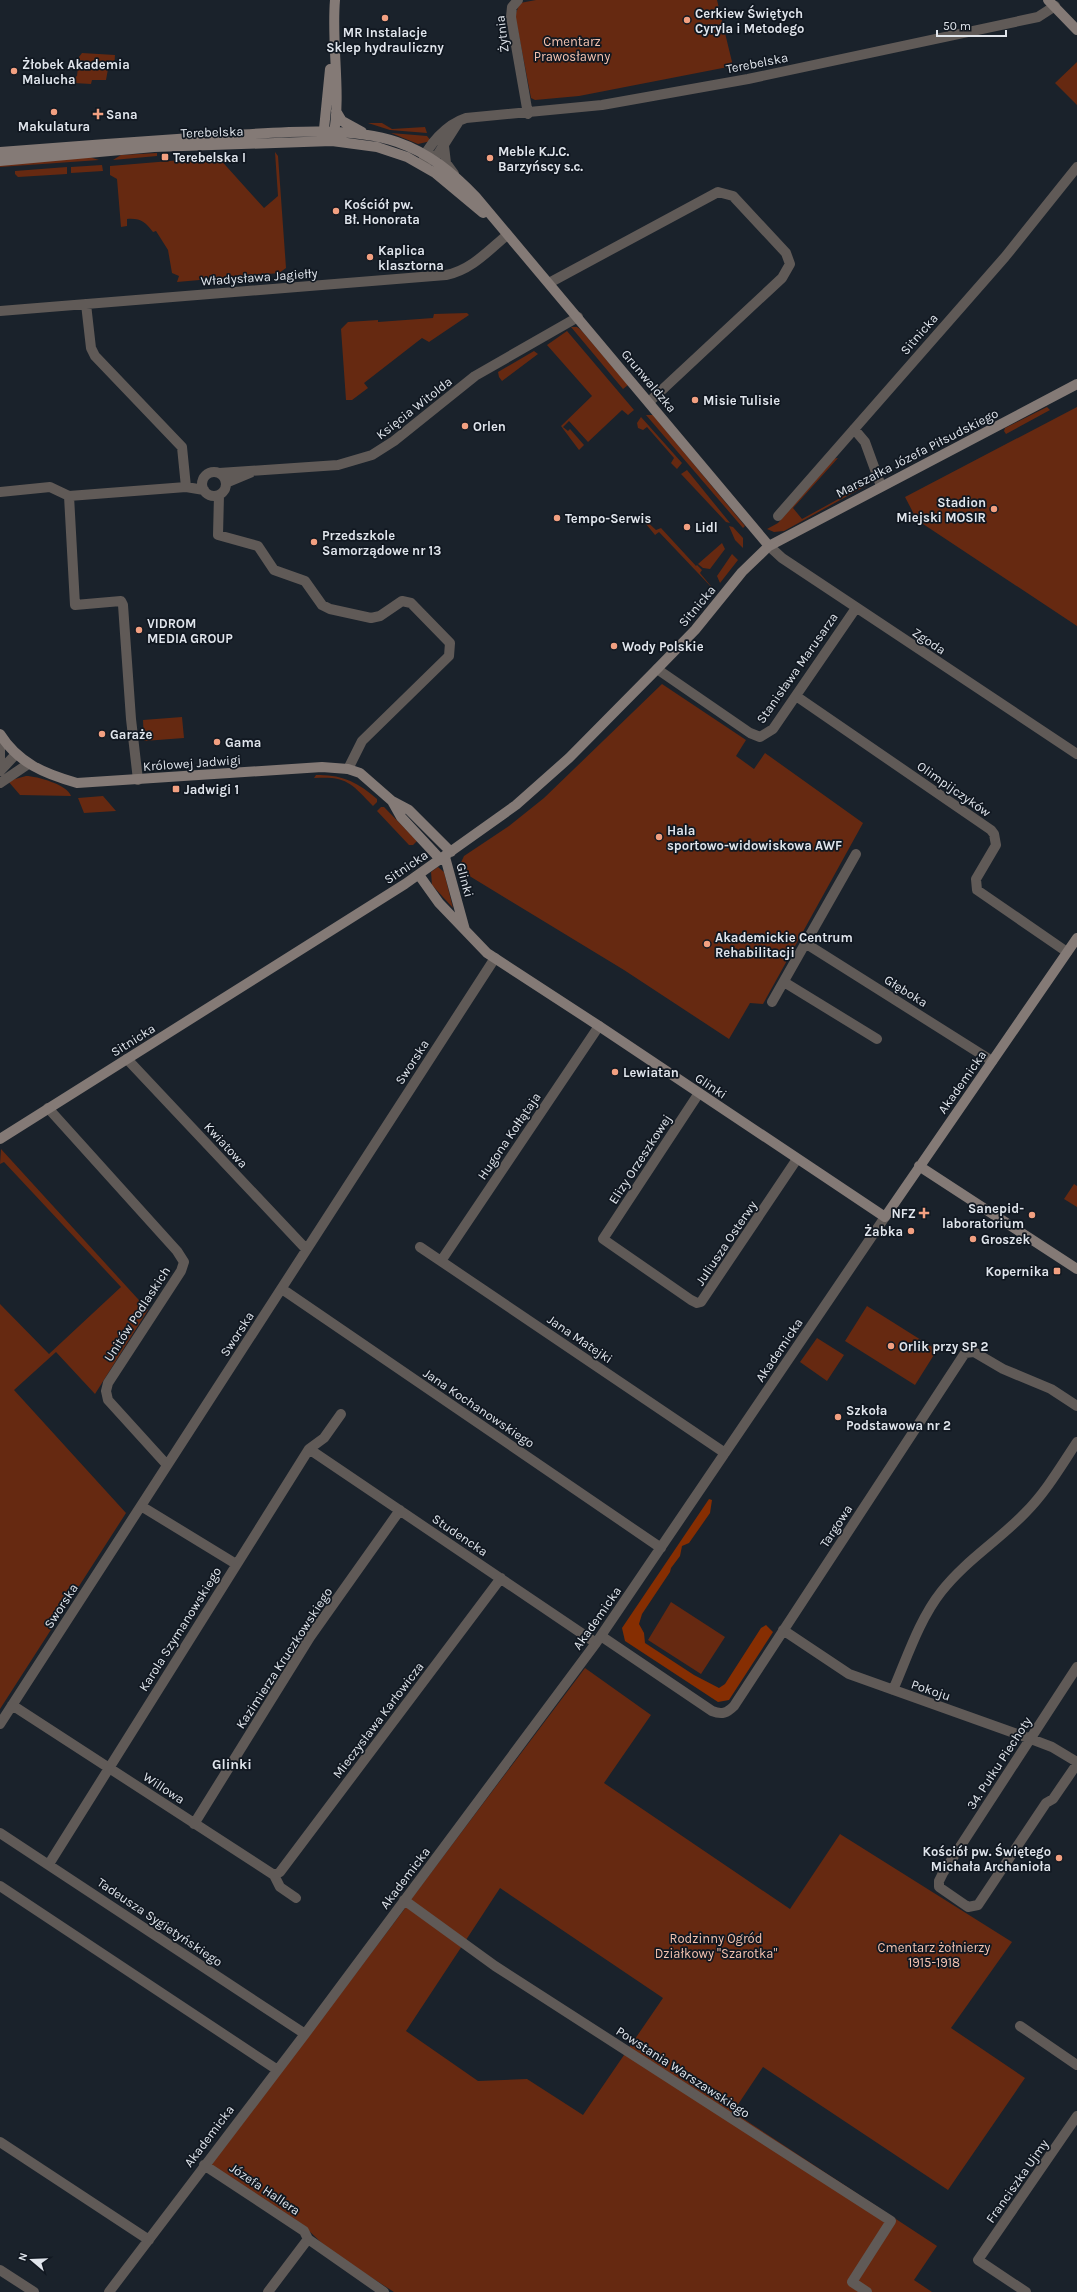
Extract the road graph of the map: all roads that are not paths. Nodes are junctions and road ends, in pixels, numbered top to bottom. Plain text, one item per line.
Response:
1 (335, 0) edge
2 (518, 0) edge
3 (1052, 3) edge
4 (1077, 30) edge
5 (334, 44) junction
6 (336, 111) junction
7 (528, 114) junction
8 (459, 120) junction
9 (375, 136) junction
10 (328, 137) junction
11 (444, 146) junction
12 (0, 152) edge
13 (428, 157) junction
14 (0, 161) edge
15 (422, 164) junction
16 (1077, 167) edge
17 (454, 174) junction
18 (506, 235) junction
19 (549, 283) junction
20 (86, 304) junction
21 (0, 311) edge
22 (578, 317) junction
23 (1077, 384) edge
24 (649, 402) junction
25 (854, 430) junction
26 (219, 473) junction
27 (250, 473) junction
28 (226, 483) junction
29 (204, 485) junction
30 (881, 486) junction
31 (186, 487) junction
32 (0, 492) edge
33 (219, 495) junction
34 (69, 496) junction
35 (778, 516) dead end
36 (769, 546) junction
37 (856, 608) junction
38 (657, 669) junction
39 (796, 696) junction
40 (0, 734) edge
41 (0, 746) edge
42 (16, 754) junction
43 (1077, 754) edge
44 (28, 764) junction
45 (348, 769) junction
46 (0, 771) edge
47 (138, 780) junction
48 (0, 783) edge
49 (856, 854) dead end
50 (446, 856) junction
51 (418, 875) junction
52 (466, 932) junction
53 (1077, 938) edge
54 (805, 943) junction
55 (1067, 952) junction
56 (495, 958) junction
57 (784, 982) junction
58 (772, 1002) dead end
59 (599, 1026) junction
60 (877, 1040) dead end
61 (127, 1059) junction
62 (992, 1061) junction
63 (699, 1094) junction
64 (48, 1108) junction
65 (0, 1139) edge
66 (798, 1159) junction
67 (919, 1166) junction
68 (885, 1217) junction
69 (603, 1239) joint
70 (420, 1247) dead end
71 (306, 1249) junction
72 (441, 1261) junction
73 (1077, 1269) edge
74 (282, 1289) junction
75 (1077, 1406) edge
76 (341, 1414) dead end
77 (1077, 1442) edge
78 (309, 1448) junction
79 (725, 1453) junction
80 (167, 1465) junction
81 (141, 1506) junction
82 (400, 1510) junction
83 (661, 1548) junction
84 (236, 1564) junction
85 (500, 1578) junction
86 (783, 1630) junction
87 (599, 1639) junction
88 (1077, 1667) edge
89 (893, 1690) junction
90 (12, 1705) junction
91 (724, 1714) joint
92 (0, 1724) edge
93 (1031, 1739) junction
94 (1077, 1763) edge
95 (110, 1769) junction
96 (194, 1824) junction
97 (0, 1833) edge
98 (49, 1864) junction
99 (274, 1875) junction
100 (0, 1886) edge
101 (296, 1898) dead end
102 (404, 1900) junction
103 (1020, 2026) dead end
104 (305, 2034) junction
105 (1077, 2065) edge
106 (276, 2069) junction
107 (1077, 2116) edge
108 (0, 2142) edge
109 (204, 2165) junction
110 (308, 2239) junction
111 (149, 2240) junction
112 (0, 2270) edge
113 (34, 2292) edge
114 (109, 2292) edge
115 (268, 2292) edge
116 (384, 2292) edge
117 (867, 2292) edge
118 (1026, 2292) edge

1 - 5 street
2 - 7 street, Żytnia
3 - 4 street
3 - 7 street, Terebelska
5 - 6 street
5 - 10 street
6 - 9 street, Terebelska
6 - 10 street
7 - 8 street, Terebelska
8 - 11 street, Terebelska
8 - 13 street, Terebelska
9 - 10 street, Terebelska
9 - 13 street, Terebelska
10 - 12 street, Terebelska
10 - 14 street, Terebelska
10 - 15 street, Terebelska
11 - 13 street, Terebelska
11 - 17 street, Terebelska
13 - 15 street, Terebelska
13 - 17 street, Terebelska
15 - 18 street, Terebelska
16 - 25 street, Sitnicka
17 - 18 street, Terebelska
18 - 19 street, Grunwaldzka
18 - 20 street, Władysława Jagiełły
19 - 22 street, Grunwaldzka
19 - 24 street
20 - 21 street, Władysława Jagiełły
20 - 31 street
22 - 24 street, Grunwaldzka
22 - 27 street, Księcia Witolda
23 - 30 street, Marszałka Józefa Piłsudskiego
24 - 36 street, Grunwaldzka
25 - 30 street
25 - 35 street, Sitnicka
26 - 27 street, Księcia Witolda
26 - 28 street
26 - 29 street
27 - 28 street, Księcia Witolda
28 - 33 street
29 - 31 street
29 - 33 street
30 - 36 street, Marszałka Józefa Piłsudskiego
31 - 34 street
32 - 34 street
33 - 45 street
34 - 47 street
36 - 37 street, Zgoda
36 - 38 street, Sitnicka
37 - 39 street, Stanisława Marusarza
37 - 43 street, Zgoda
38 - 39 street, Stanisława Marusarza
38 - 50 street, Sitnicka
39 - 55 street, Olimpijczyków
40 - 42 street, Królowej Jadwigi
41 - 46 street
42 - 44 street, Królowej Jadwigi
42 - 46 street
44 - 47 street, Królowej Jadwigi
44 - 48 street
45 - 47 street, Królowej Jadwigi
45 - 50 street, Królowej Jadwigi
49 - 54 street
50 - 51 street, Sitnicka
50 - 52 street, Glinki
51 - 52 street, Glinki
51 - 61 street, Sitnicka
52 - 56 street, Glinki
53 - 55 street, Akademicka
54 - 57 street
54 - 62 street, Głęboka
55 - 62 street, Akademicka
56 - 59 street, Glinki
56 - 71 street, Sworska
57 - 58 street
57 - 60 street
59 - 63 street, Glinki
59 - 72 street, Hugona Kołłątaja
61 - 64 street, Sitnicka
61 - 71 street, Kwiatowa
62 - 67 street, Akademicka
63 - 66 street, Glinki
63 - 69 street, Elizy Orzeszkowej
64 - 65 street, Sitnicka
64 - 80 street, Unitów Podlaskich
66 - 68 street, Glinki
66 - 69 street, Juliusza Osterwy
67 - 68 street, Akademicka
67 - 73 street
68 - 79 street, Akademicka
70 - 72 street, Jana Matejki
71 - 74 street, Sworska
72 - 79 street, Jana Matejki
74 - 80 street, Sworska
74 - 83 street, Jana Kochanowskiego
75 - 86 street, Targowa
76 - 78 street, Karola Szymanowskiego
77 - 89 street
78 - 82 street, Studencka
78 - 84 street, Karola Szymanowskiego
79 - 83 street, Akademicka
80 - 81 street, Sworska
81 - 84 street
81 - 90 street, Sworska
82 - 85 street, Studencka
82 - 96 street, Kazimierza Kruczkowskiego
83 - 87 street, Akademicka
84 - 95 street, Karola Szymanowskiego
85 - 87 street, Studencka
85 - 99 street, Mieczysława Karłowicza
86 - 89 street, Pokoju
86 - 91 street, Targowa
87 - 91 street, Studencka
87 - 102 street, Akademicka
88 - 93 street, 34. Pułku Piechoty
89 - 93 street, Pokoju
90 - 92 street, Sworska
90 - 95 street, Willowa
93 - 94 street, Pokoju
93 - 94 street, 34. Pułku Piechoty
95 - 96 street, Willowa
95 - 98 street, Karola Szymanowskiego
96 - 99 street, Willowa
97 - 98 street, Tadeusza Sygietyńskiego
98 - 104 street, Tadeusza Sygietyńskiego
99 - 101 street, Willowa
100 - 106 street
102 - 104 street, Akademicka
102 - 117 street, Powstania Warszawskiego
103 - 105 street
104 - 106 street, Akademicka
106 - 109 street, Akademicka
107 - 118 street, Franciszka Ujmy
108 - 111 street
109 - 110 street, Józefa Hallera
109 - 111 street, Akademicka
110 - 115 street
110 - 116 street, Józefa Hallera
111 - 114 street, Akademicka
112 - 113 street

